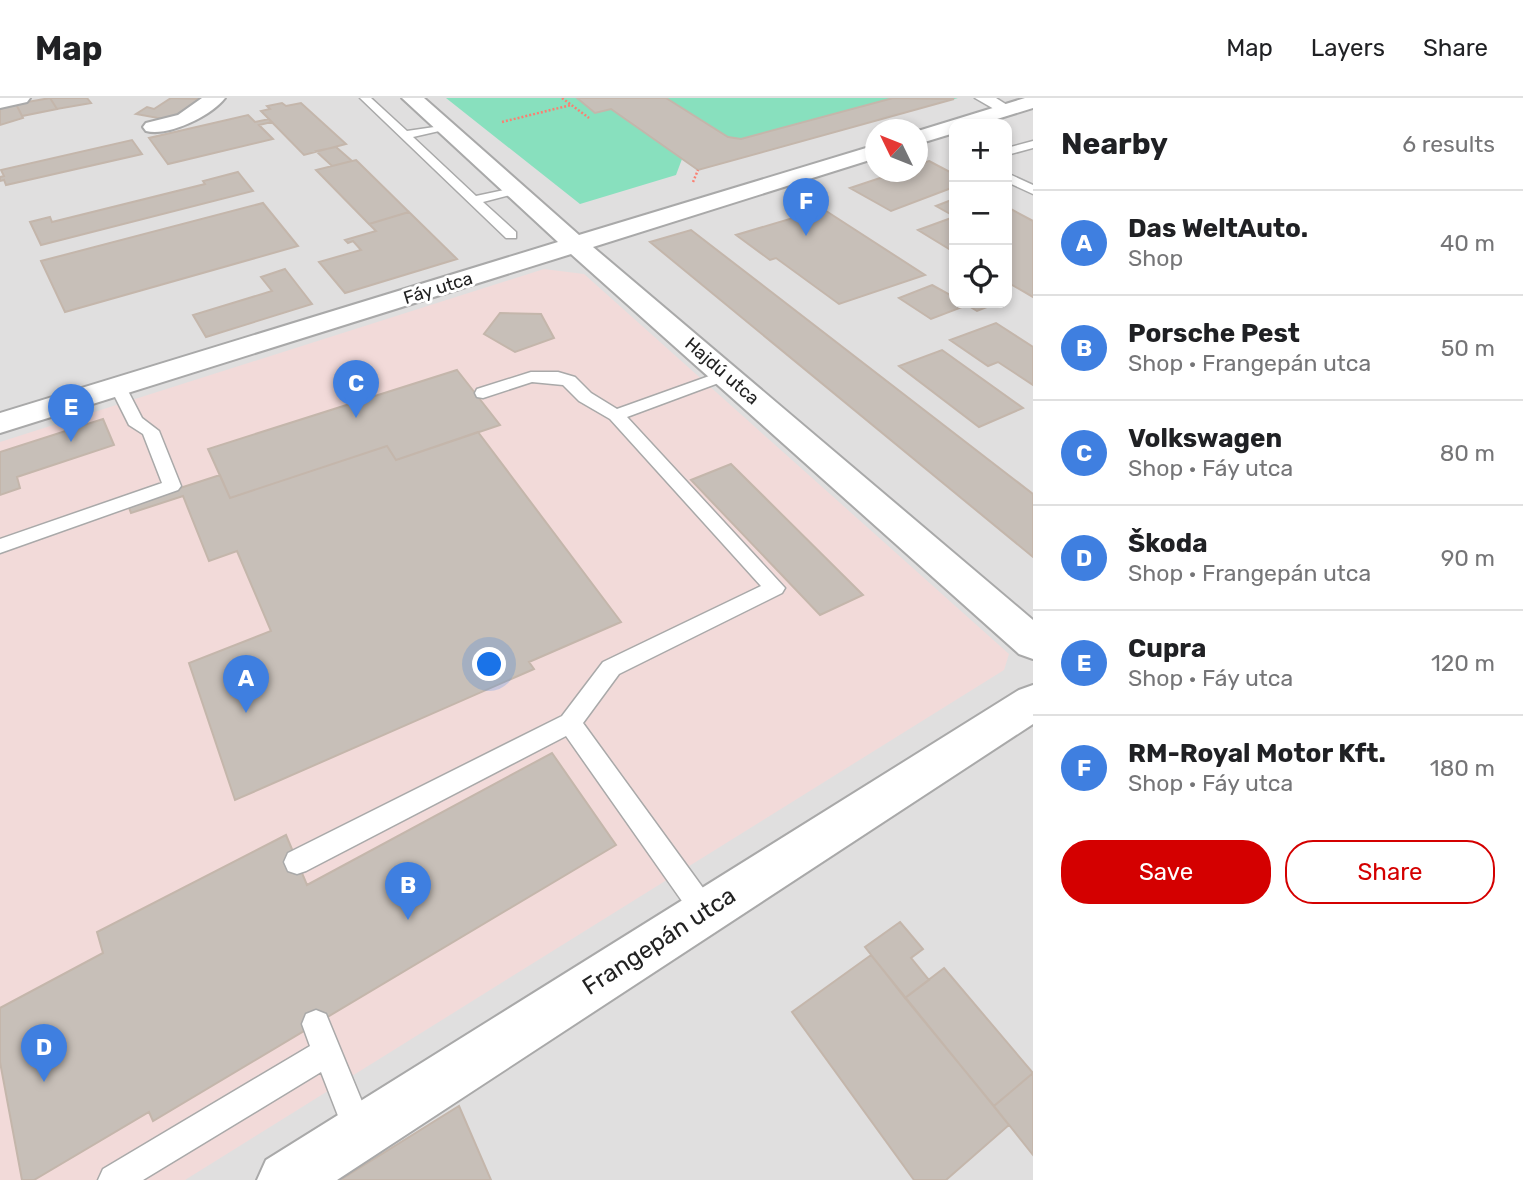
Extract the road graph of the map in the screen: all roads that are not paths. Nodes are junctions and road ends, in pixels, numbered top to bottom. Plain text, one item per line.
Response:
1 (20, 98) edge
2 (215, 98) edge
3 (365, 98) edge
4 (412, 98) edge
5 (983, 98) edge
6 (0, 102) edge
7 (1033, 102) edge
8 (1007, 110) junction
9 (977, 119) edge
10 (153, 127) dead end
11 (444, 127) junction
12 (949, 129) edge
13 (405, 135) junction
14 (928, 135) edge
15 (1033, 144) edge
16 (1012, 150) edge
17 (865, 154) edge
18 (1012, 180) edge
19 (513, 190) junction
20 (1033, 190) edge
21 (474, 200) junction
22 (511, 235) dead end
23 (576, 245) junction
24 (726, 375) junction
25 (118, 387) junction
26 (483, 393) dead end
27 (616, 415) junction
28 (0, 423) edge
29 (0, 546) edge
30 (1033, 643) edge
31 (1033, 702) edge
32 (570, 723) junction
33 (297, 862) dead end
34 (705, 912) junction
35 (316, 1024) dead end
36 (327, 1052) junction
37 (359, 1133) junction
38 (114, 1180) edge
39 (286, 1180) edge

1 - 6 street
2 - 10 street
3 - 13 lane
4 - 11 street, Hajdú utca
5 - 8 street
7 - 8 street
8 - 9 street
11 - 13 lane
11 - 19 street, Hajdú utca
12 - 14 street
13 - 21 lane
15 - 16 lane
17 - 23 street, Fáy utca
18 - 20 lane
19 - 21 lane
19 - 23 street, Hajdú utca
21 - 22 lane
23 - 24 street, Hajdú utca
23 - 25 street, Fáy utca
24 - 27 lane
24 - 30 street, Hajdú utca
25 - 28 street, Fáy utca
25 - 29 lane
26 - 27 lane
27 - 32 lane
31 - 34 street, Frangepán utca
32 - 33 lane
32 - 34 lane
34 - 37 street, Frangepán utca
35 - 36 lane
36 - 37 lane
36 - 38 lane
37 - 39 street, Frangepán utca

